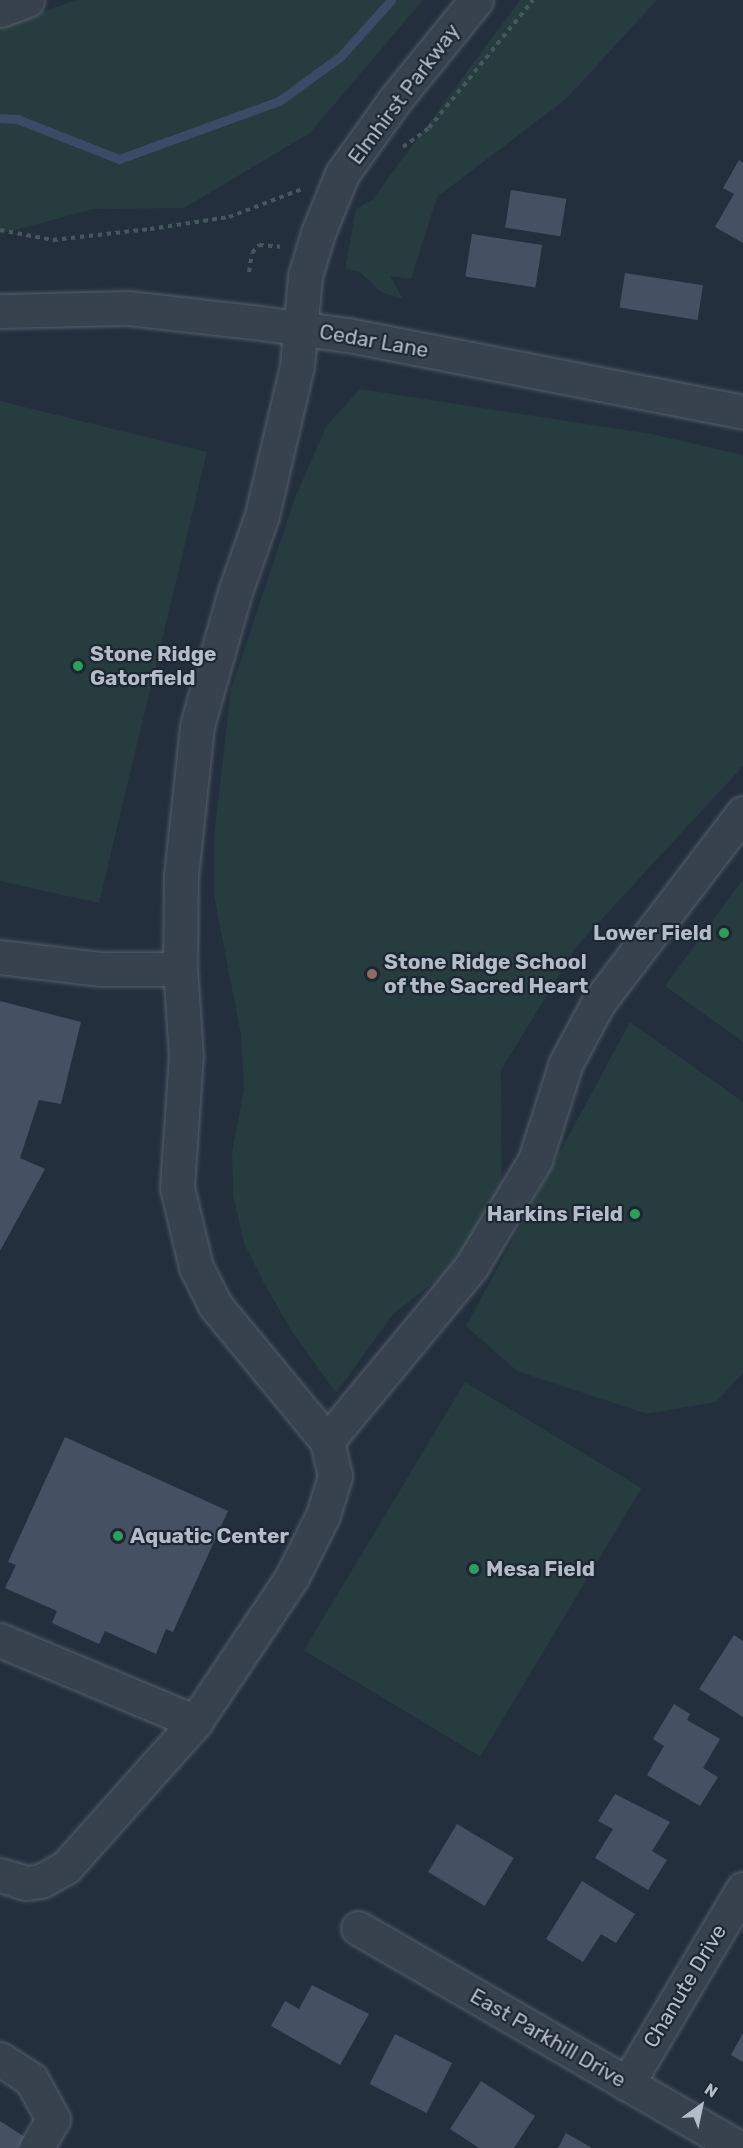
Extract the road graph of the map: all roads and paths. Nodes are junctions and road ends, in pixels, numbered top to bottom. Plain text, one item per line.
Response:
1 (27, 0) edge
2 (476, 0) edge
3 (533, 0) edge
4 (0, 10) edge
5 (393, 153) dead end
6 (301, 200) dead end
7 (0, 230) edge
8 (287, 243) dead end
9 (249, 272) dead end
10 (0, 311) edge
11 (300, 329) junction
12 (743, 410) edge
13 (743, 813) edge
14 (0, 957) edge
15 (180, 969) junction
16 (327, 1441) junction
17 (0, 1640) edge
18 (195, 1722) junction
19 (0, 1875) edge
20 (743, 1888) edge
21 (358, 1928) dead end
22 (0, 2059) edge
23 (627, 2084) junction
24 (36, 2148) edge
25 (739, 2148) edge

1 - 4 street
2 - 11 street, Elmhirst Parkway
3 - 5 path
6 - 7 path
8 - 9 path
10 - 11 street, Cedar Lane
11 - 12 street, Cedar Lane
11 - 15 street, Elmhirst Parkway
13 - 16 street
14 - 15 street
15 - 16 street, Elmhirst Parkway
16 - 18 street
17 - 18 street
18 - 19 street
20 - 23 street, Chanute Drive
21 - 23 street, East Parkhill Drive
22 - 24 street
23 - 25 street, East Parkhill Drive

